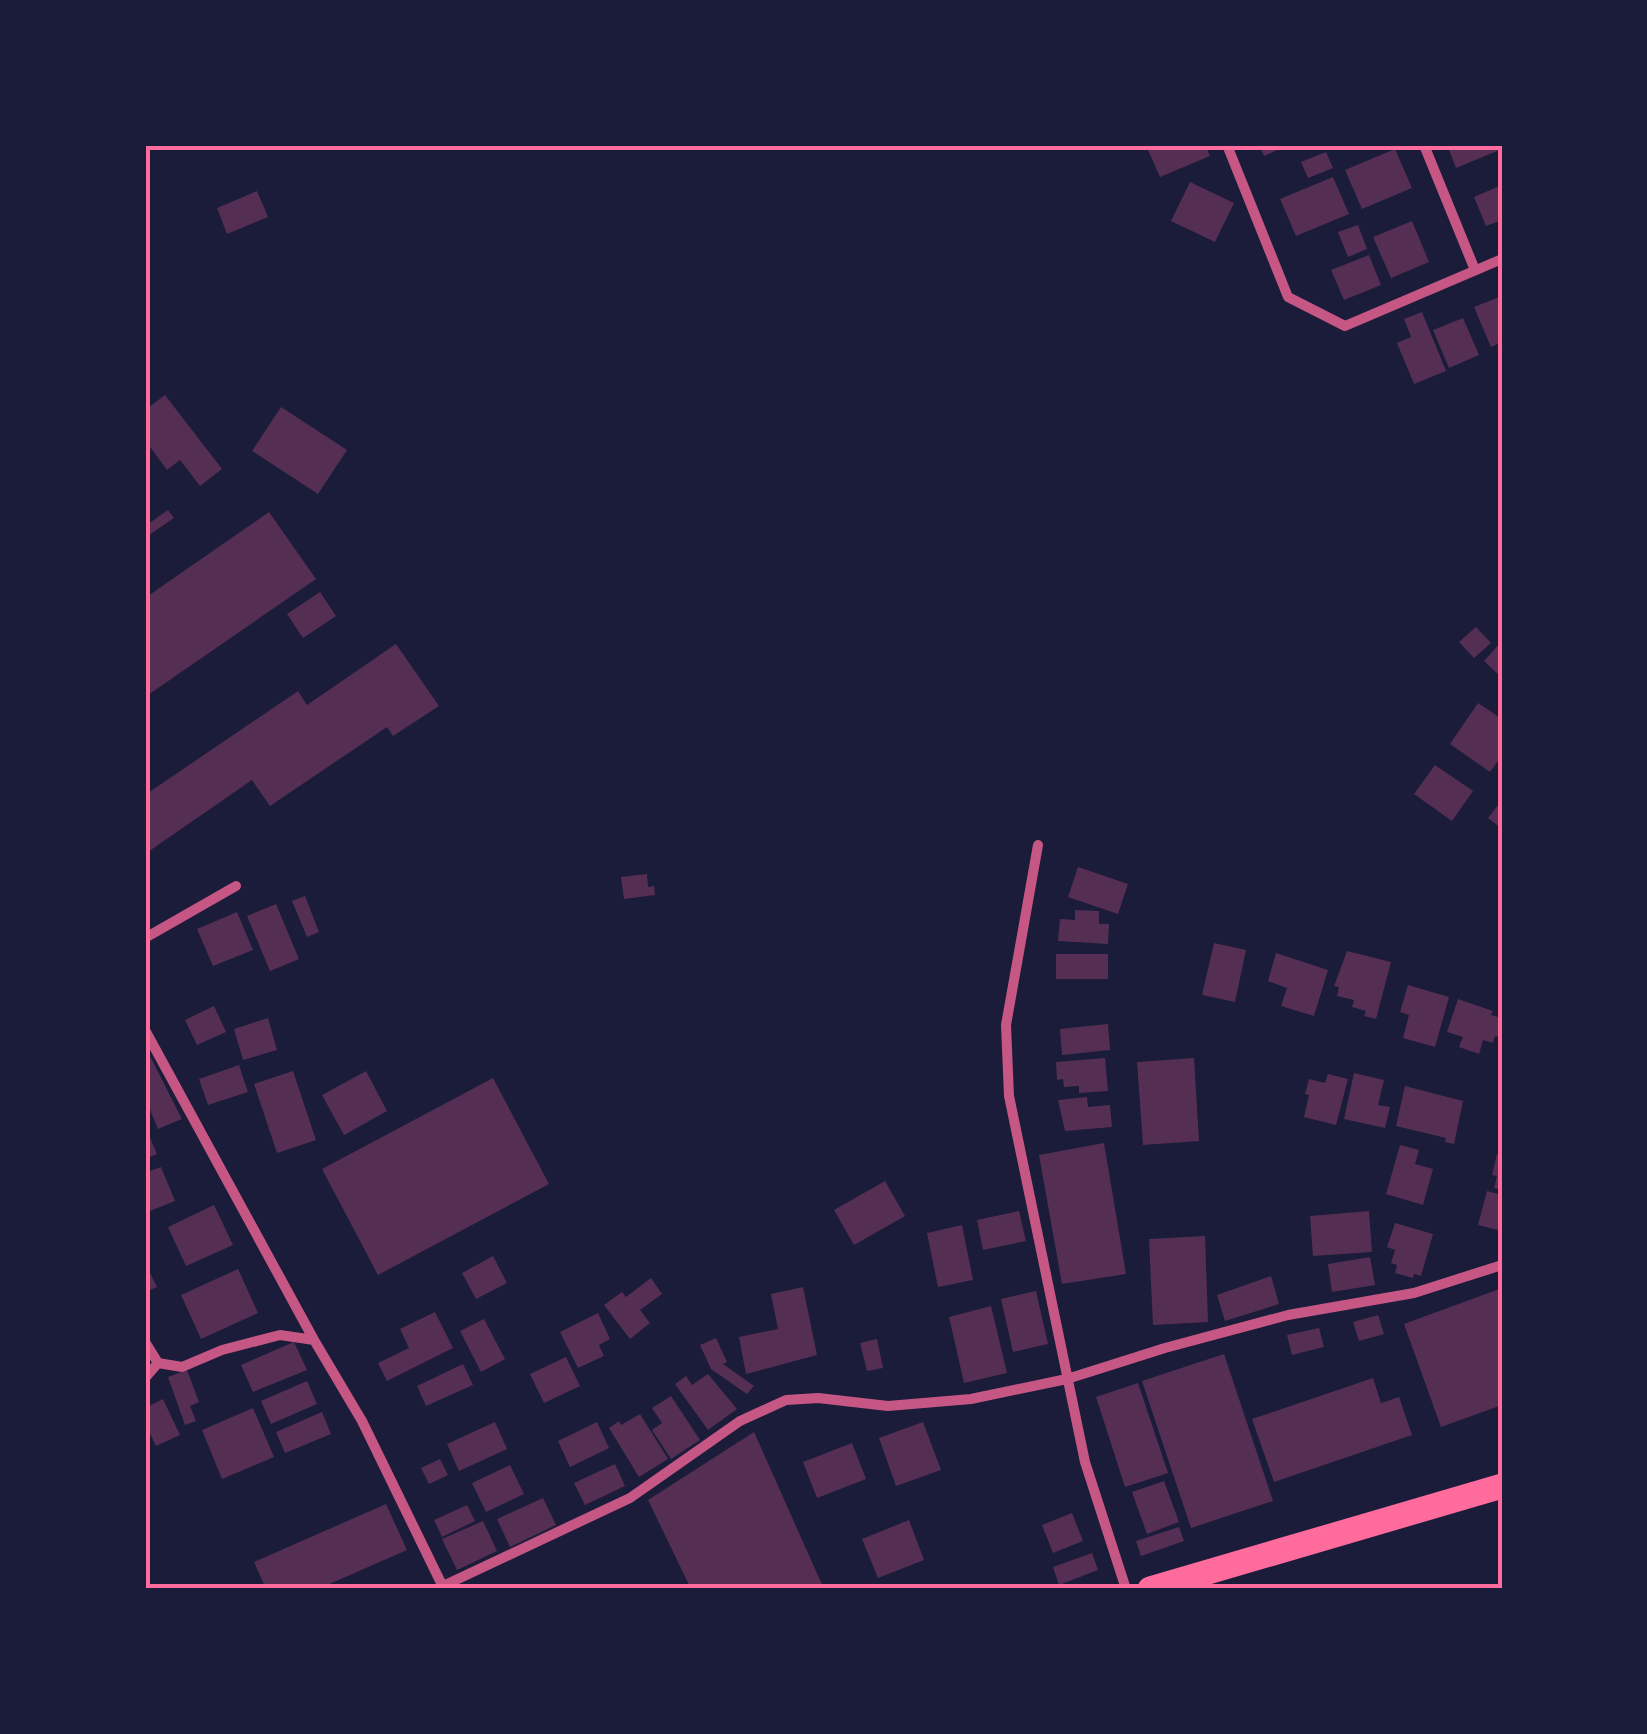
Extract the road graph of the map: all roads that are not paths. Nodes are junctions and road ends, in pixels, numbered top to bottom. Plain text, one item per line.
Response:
1 (1227, 145) edge
2 (1424, 145) edge
3 (1502, 259) edge
4 (1475, 270) junction
5 (1038, 845) dead end
6 (236, 886) dead end
7 (145, 938) edge
8 (145, 1030) edge
9 (1502, 1264) edge
10 (314, 1340) junction
11 (145, 1342) edge
12 (158, 1363) junction
13 (145, 1378) edge
14 (1067, 1379) junction
15 (1502, 1486) edge
16 (443, 1588) edge
17 (1126, 1589) edge
18 (1150, 1589) edge

1 - 4 street
2 - 4 street
3 - 4 street
5 - 14 street
6 - 7 street
8 - 10 street
9 - 14 street
10 - 12 street
10 - 16 street
11 - 12 street
12 - 13 street
14 - 16 street
14 - 17 street
15 - 18 main road

